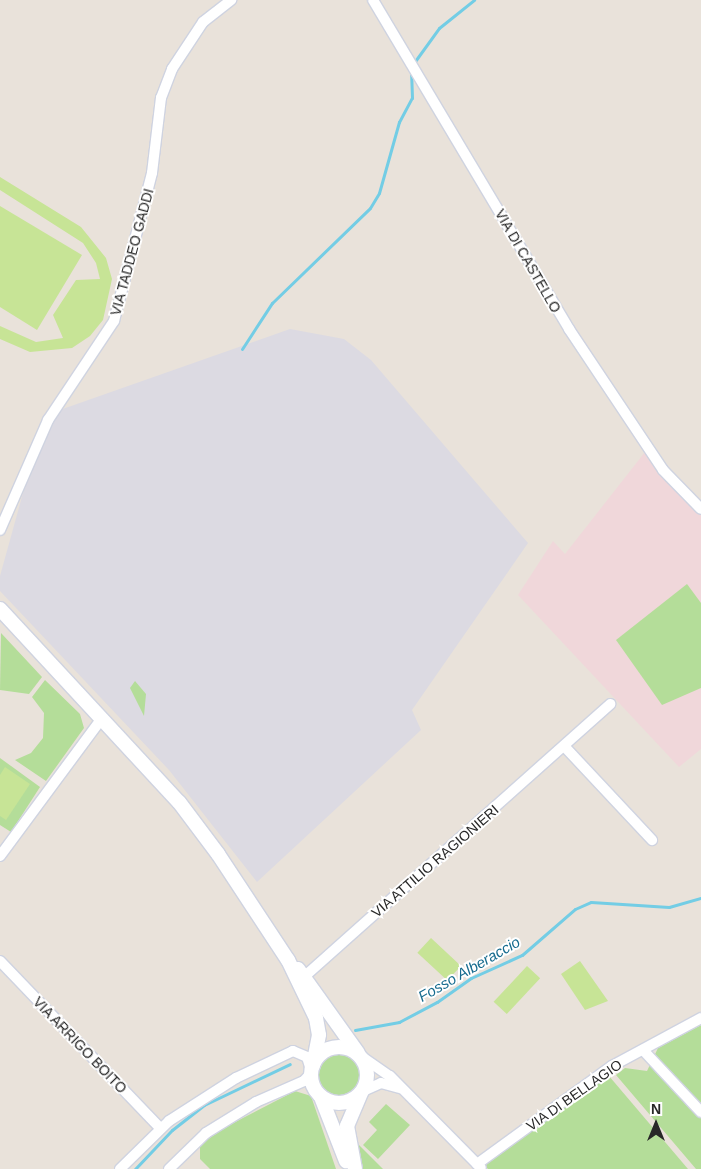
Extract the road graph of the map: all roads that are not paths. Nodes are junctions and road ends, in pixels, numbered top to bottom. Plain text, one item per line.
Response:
1 (231, 0) edge
2 (373, 0) edge
3 (701, 509) edge
4 (0, 530) edge
5 (0, 610) edge
6 (610, 704) dead end
7 (102, 718) junction
8 (564, 746) junction
9 (652, 840) dead end
10 (0, 856) edge
11 (288, 960) junction
12 (0, 961) edge
13 (305, 976) junction
14 (701, 1018) edge
15 (643, 1050) junction
16 (358, 1054) junction
17 (312, 1070) junction
18 (403, 1089) junction
19 (361, 1092) junction
20 (321, 1096) junction
21 (701, 1112) edge
22 (160, 1128) junction
23 (479, 1166) edge
24 (171, 1167) edge
25 (120, 1169) edge
26 (350, 1169) edge
27 (355, 1169) edge

1 - 4 street, VIA TADDEO GADDI
2 - 3 street, VIA DI CASTELLO
5 - 7 main road
6 - 8 street, VIA ATTILIO RAGIONIERI
7 - 10 street
7 - 11 main road
8 - 9 street
8 - 13 street, VIA ATTILIO RAGIONIERI
11 - 13 main road
11 - 17 main road
12 - 22 street, VIA ARRIGO BOITO
13 - 16 main road
14 - 15 street, VIA DI BELLAGIO
15 - 21 street
15 - 23 street, VIA DI BELLAGIO
16 - 17 main road
16 - 18 street
16 - 19 main road
17 - 20 main road
17 - 22 street
17 - 24 street
18 - 19 street
18 - 23 street
19 - 20 main road
19 - 27 main road
20 - 26 main road
22 - 25 street

